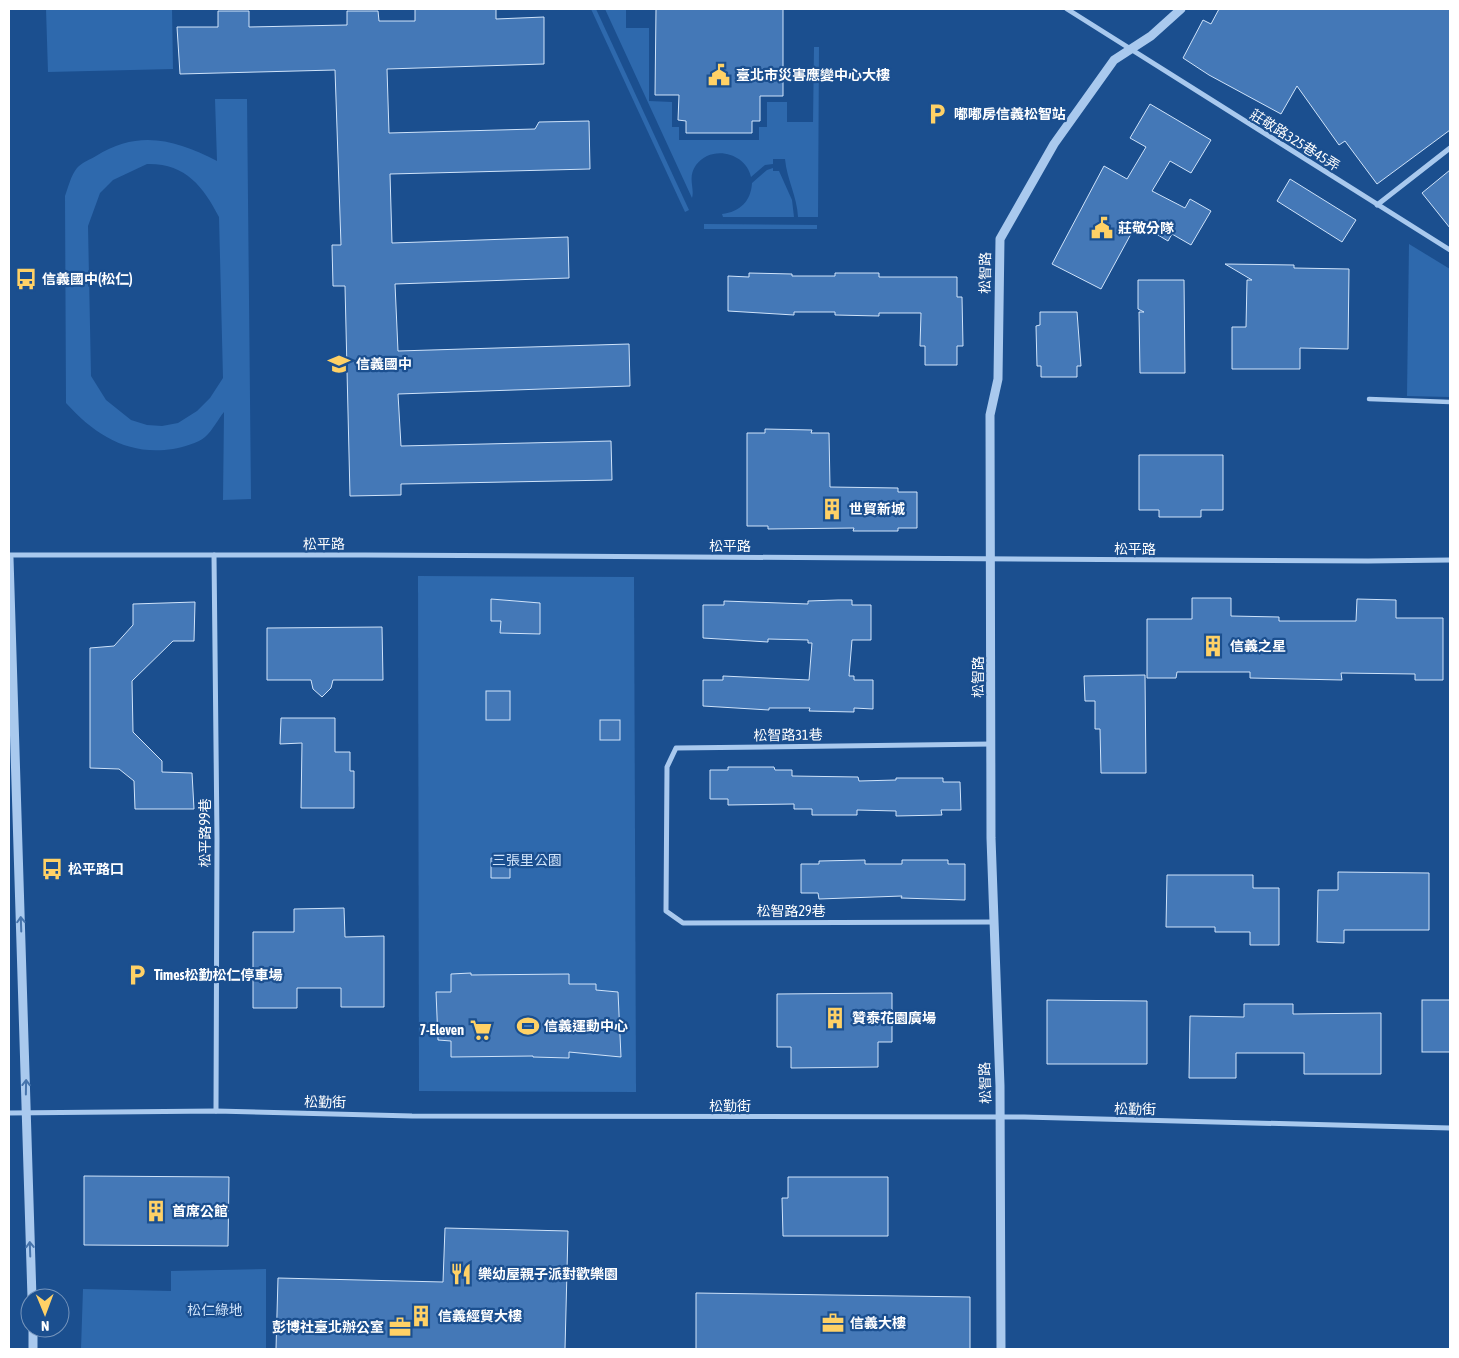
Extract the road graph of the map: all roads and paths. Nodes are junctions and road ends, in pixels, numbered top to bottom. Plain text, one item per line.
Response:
1 (1066, 9) edge
2 (1181, 9) edge
3 (1130, 48) junction
4 (1450, 148) edge
5 (1377, 205) junction
6 (1450, 250) edge
7 (1368, 399) dead end
8 (1450, 402) edge
9 (214, 555) junction
10 (9, 556) edge
11 (991, 559) junction
12 (1450, 560) edge
13 (992, 744) junction
14 (667, 839) joint
15 (993, 922) junction
16 (216, 1111) junction
17 (9, 1113) edge
18 (26, 1113) junction
19 (1000, 1117) junction
20 (1450, 1128) edge
21 (32, 1288) edge
22 (1001, 1349) edge

1 - 3 street, 莊敬路325巷45弄
2 - 3 street, 松智路
3 - 5 street, 莊敬路325巷45弄
3 - 11 street, 松智路
4 - 5 street
5 - 6 street, 莊敬路325巷45弄
7 - 8 street
9 - 10 street, 松平路
9 - 11 street, 松平路
9 - 16 street, 松平路99巷
18 -> 10 street
11 - 12 street, 松平路
11 - 13 street, 松智路
13 - 14 street, 松智路31巷
13 - 15 street, 松智路
14 - 15 street, 松智路29巷
15 - 19 street, 松智路
16 - 18 street, 松勤街
16 - 19 street, 松勤街
17 - 18 street, 松勤街
21 -> 18 street
19 - 20 street, 松勤街
19 - 22 street, 松智路

